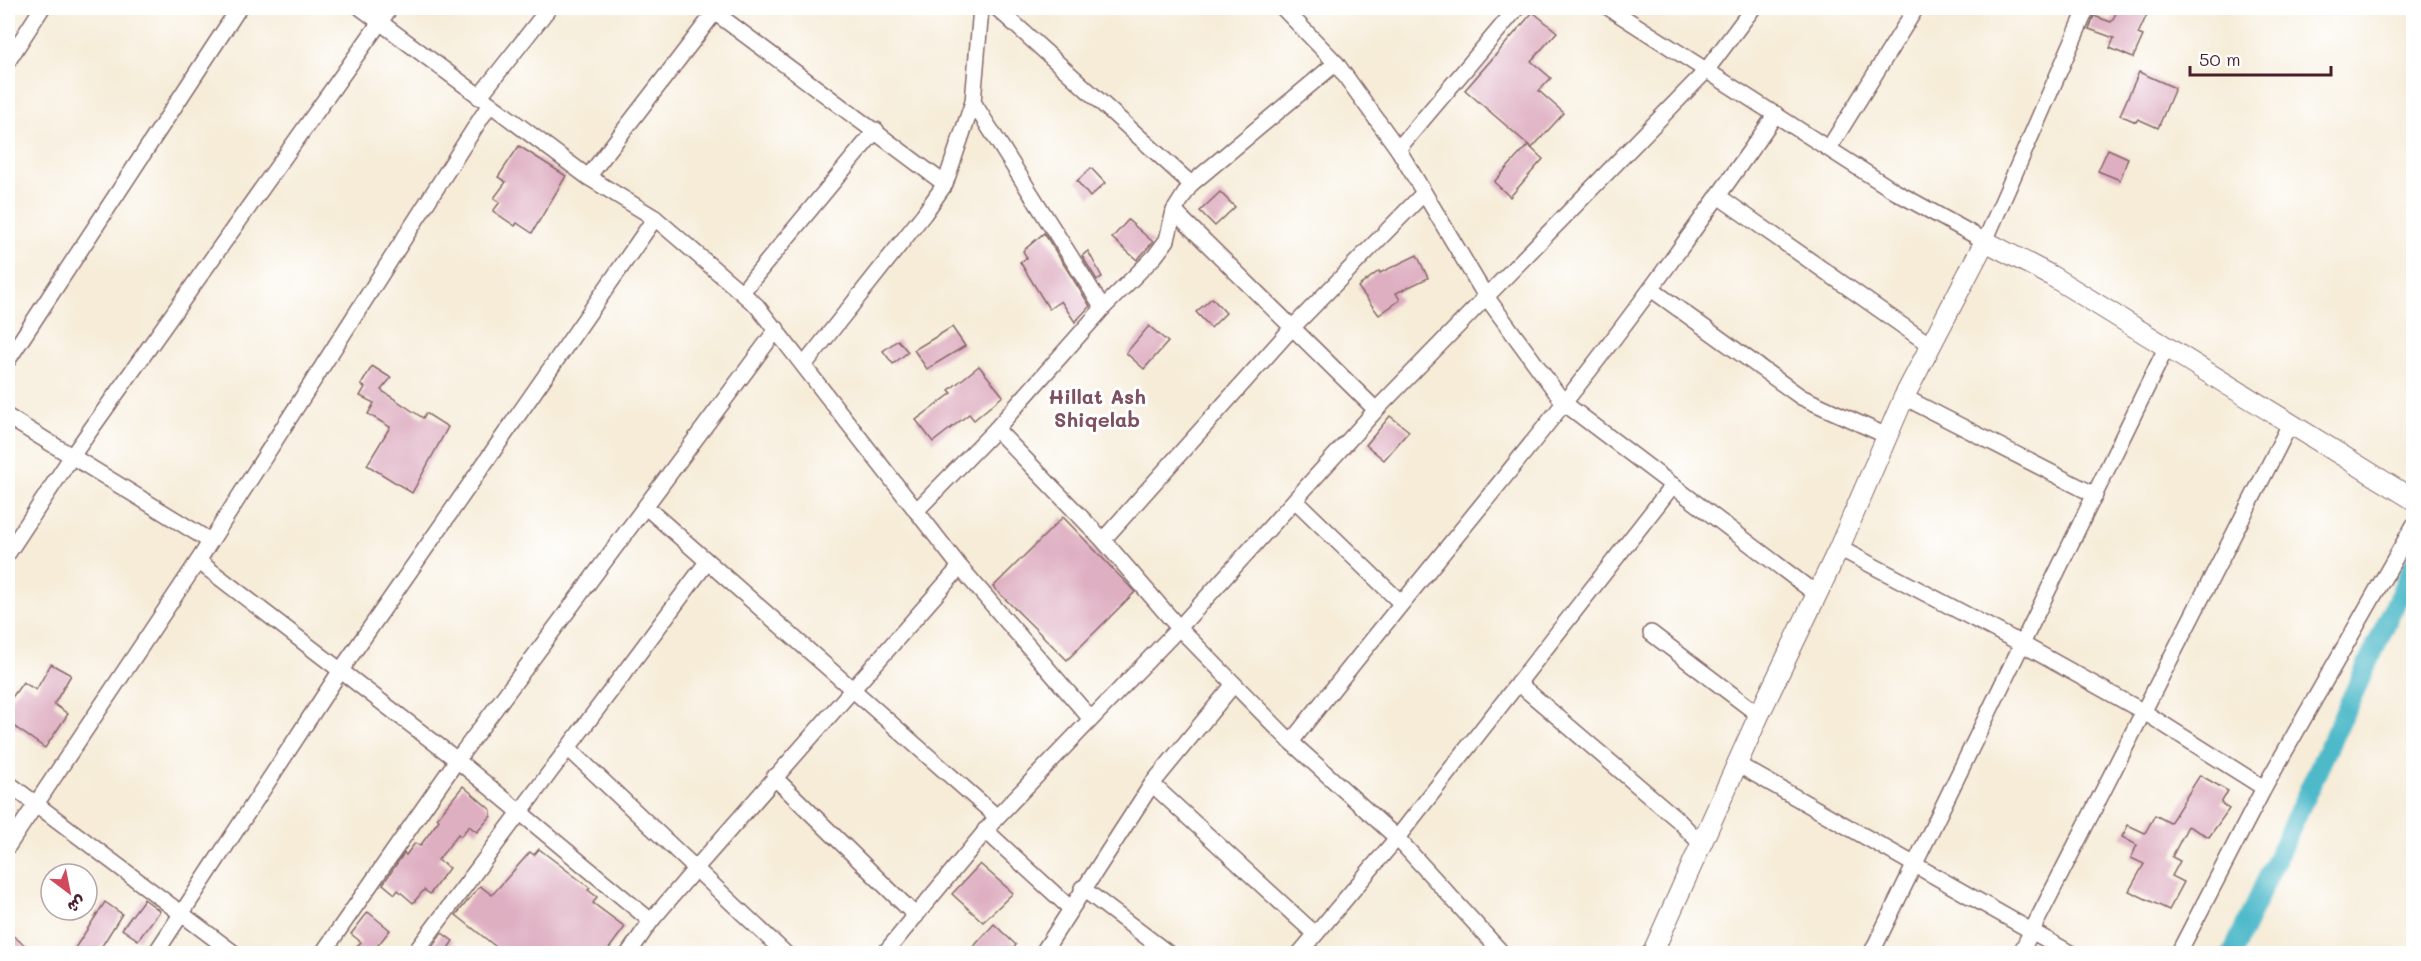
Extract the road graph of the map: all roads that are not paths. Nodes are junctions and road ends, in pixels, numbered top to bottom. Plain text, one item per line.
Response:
1 (42, 8) edge
2 (239, 8) edge
3 (361, 8) edge
4 (390, 8) edge
5 (549, 8) edge
6 (981, 8) edge
7 (997, 8) edge
8 (1517, 8) edge
9 (1609, 8) edge
10 (1916, 8) edge
11 (2087, 8) edge
12 (714, 9) edge
13 (1289, 10) edge
14 (1745, 10) edge
15 (380, 22) junction
16 (8, 61) edge
17 (1336, 63) junction
18 (1705, 72) junction
19 (485, 100) junction
20 (973, 102) junction
21 (1776, 114) junction
22 (876, 130) junction
23 (1829, 148) junction
24 (1398, 149) junction
25 (588, 177) junction
26 (945, 184) junction
27 (1191, 184) junction
28 (1423, 194) junction
29 (1718, 196) junction
30 (1174, 211) junction
31 (655, 218) junction
32 (1985, 241) junction
33 (1651, 289) junction
34 (742, 292) junction
35 (1485, 295) junction
36 (1103, 308) junction
37 (1292, 328) junction
38 (777, 329) junction
39 (1929, 345) junction
40 (2166, 348) junction
41 (8, 360) edge
42 (805, 364) junction
43 (1904, 397) junction
44 (1564, 403) junction
45 (1376, 410) junction
46 (8, 417) edge
47 (2290, 424) junction
48 (996, 429) junction
49 (1887, 436) junction
50 (72, 456) junction
51 (1673, 485) junction
52 (2095, 495) junction
53 (1295, 500) junction
54 (2414, 500) edge
55 (647, 508) junction
56 (916, 511) junction
57 (2414, 525) edge
58 (1103, 540) junction
59 (210, 541) junction
60 (1839, 548) junction
61 (8, 553) edge
62 (198, 561) junction
63 (707, 562) junction
64 (960, 567) junction
65 (1816, 594) junction
66 (1401, 602) junction
67 (1179, 628) junction
68 (1651, 633) dead end
69 (2022, 644) junction
70 (341, 670) junction
71 (1518, 683) junction
72 (1234, 684) junction
73 (853, 688) junction
74 (2144, 712) junction
75 (1759, 715) junction
76 (1091, 719) junction
77 (1291, 742) junction
78 (568, 748) junction
79 (458, 760) junction
80 (1737, 764) junction
81 (774, 777) junction
82 (8, 783) edge
83 (1152, 784) junction
84 (2264, 788) junction
85 (35, 803) junction
86 (521, 811) junction
87 (997, 817) junction
88 (985, 830) junction
89 (1397, 838) junction
90 (1702, 845) junction
91 (8, 846) edge
92 (1915, 864) junction
93 (696, 868) junction
94 (1082, 888) junction
95 (1070, 908) junction
96 (182, 913) junction
97 (916, 916) junction
98 (651, 921) junction
99 (2032, 930) junction
100 (1315, 934) junction
101 (155, 954) edge
102 (236, 954) edge
103 (322, 954) edge
104 (414, 954) edge
105 (628, 954) edge
106 (786, 954) edge
107 (884, 954) edge
108 (1042, 954) edge
109 (1169, 954) edge
110 (1299, 954) edge
111 (1503, 954) edge
112 (1652, 954) edge
113 (1871, 954) edge
114 (2020, 954) edge
115 (2072, 954) edge
116 (2178, 954) edge

1 - 16 street
2 - 41 street
3 - 15 street
4 - 15 street
5 - 19 street
6 - 20 street
7 - 27 street
8 - 24 street
9 - 18 street
10 - 23 street
11 - 32 street
12 - 22 street
12 - 25 street
13 - 17 street
14 - 18 street
15 - 19 street
15 - 50 street
17 - 24 street
17 - 27 street
18 - 21 street
18 - 35 street
19 - 25 street
19 - 59 street
20 - 26 street
20 - 36 street
21 - 23 street
21 - 29 street
22 - 26 street
22 - 34 street
23 - 32 street
24 - 28 street
25 - 31 street
26 - 42 street
27 - 30 street
28 - 35 street
28 - 37 street
29 - 33 street
29 - 39 street
30 - 36 street
30 - 37 street
31 - 34 street
31 - 70 street
32 - 39 street
32 - 40 street
33 - 44 street
33 - 49 street
34 - 38 street
35 - 44 street
35 - 45 street
36 - 48 street
37 - 45 street
37 - 58 street
38 - 42 street
38 - 55 street
39 - 43 street
40 - 47 street
40 - 52 street
42 - 56 street
43 - 49 street
43 - 52 street
44 - 51 street
44 - 66 street
45 - 53 street
46 - 50 street
47 - 54 street
47 - 74 street
48 - 56 street
48 - 58 street
49 - 60 street
50 - 59 street
50 - 61 street
51 - 65 street
51 - 71 street
52 - 69 street
53 - 66 street
53 - 67 street
55 - 63 street
55 - 79 street
56 - 64 street
57 - 84 street
58 - 67 street
59 - 62 street
60 - 65 street
60 - 69 street
62 - 70 street
62 - 85 street
63 - 73 street
63 - 78 street
64 - 73 street
64 - 76 street
65 - 75 street
66 - 77 street
67 - 72 street
67 - 76 street
68 - 75 street
69 - 74 street
69 - 92 street
70 - 79 street
70 - 96 street
71 - 89 street
71 - 90 street
72 - 77 street
72 - 83 street
73 - 81 street
73 - 87 street
74 - 84 street
74 - 99 street
75 - 80 street
76 - 87 street
77 - 89 street
78 - 86 street
78 - 93 street
79 - 86 street
79 - 103 street
80 - 90 street
80 - 92 street
81 - 93 street
81 - 97 street
82 - 85 street
83 - 94 street
83 - 100 street
84 - 116 street
85 - 91 street
85 - 96 street
86 - 98 street
86 - 104 street
87 - 88 street
88 - 95 street
88 - 97 street
89 - 100 street
89 - 111 street
90 - 112 street
92 - 99 street
92 - 113 street
93 - 98 street
93 - 106 street
94 - 95 street
94 - 109 street
95 - 108 street
96 - 101 street
96 - 102 street
97 - 107 street
98 - 105 street
99 - 114 street
99 - 115 street
100 - 110 street

